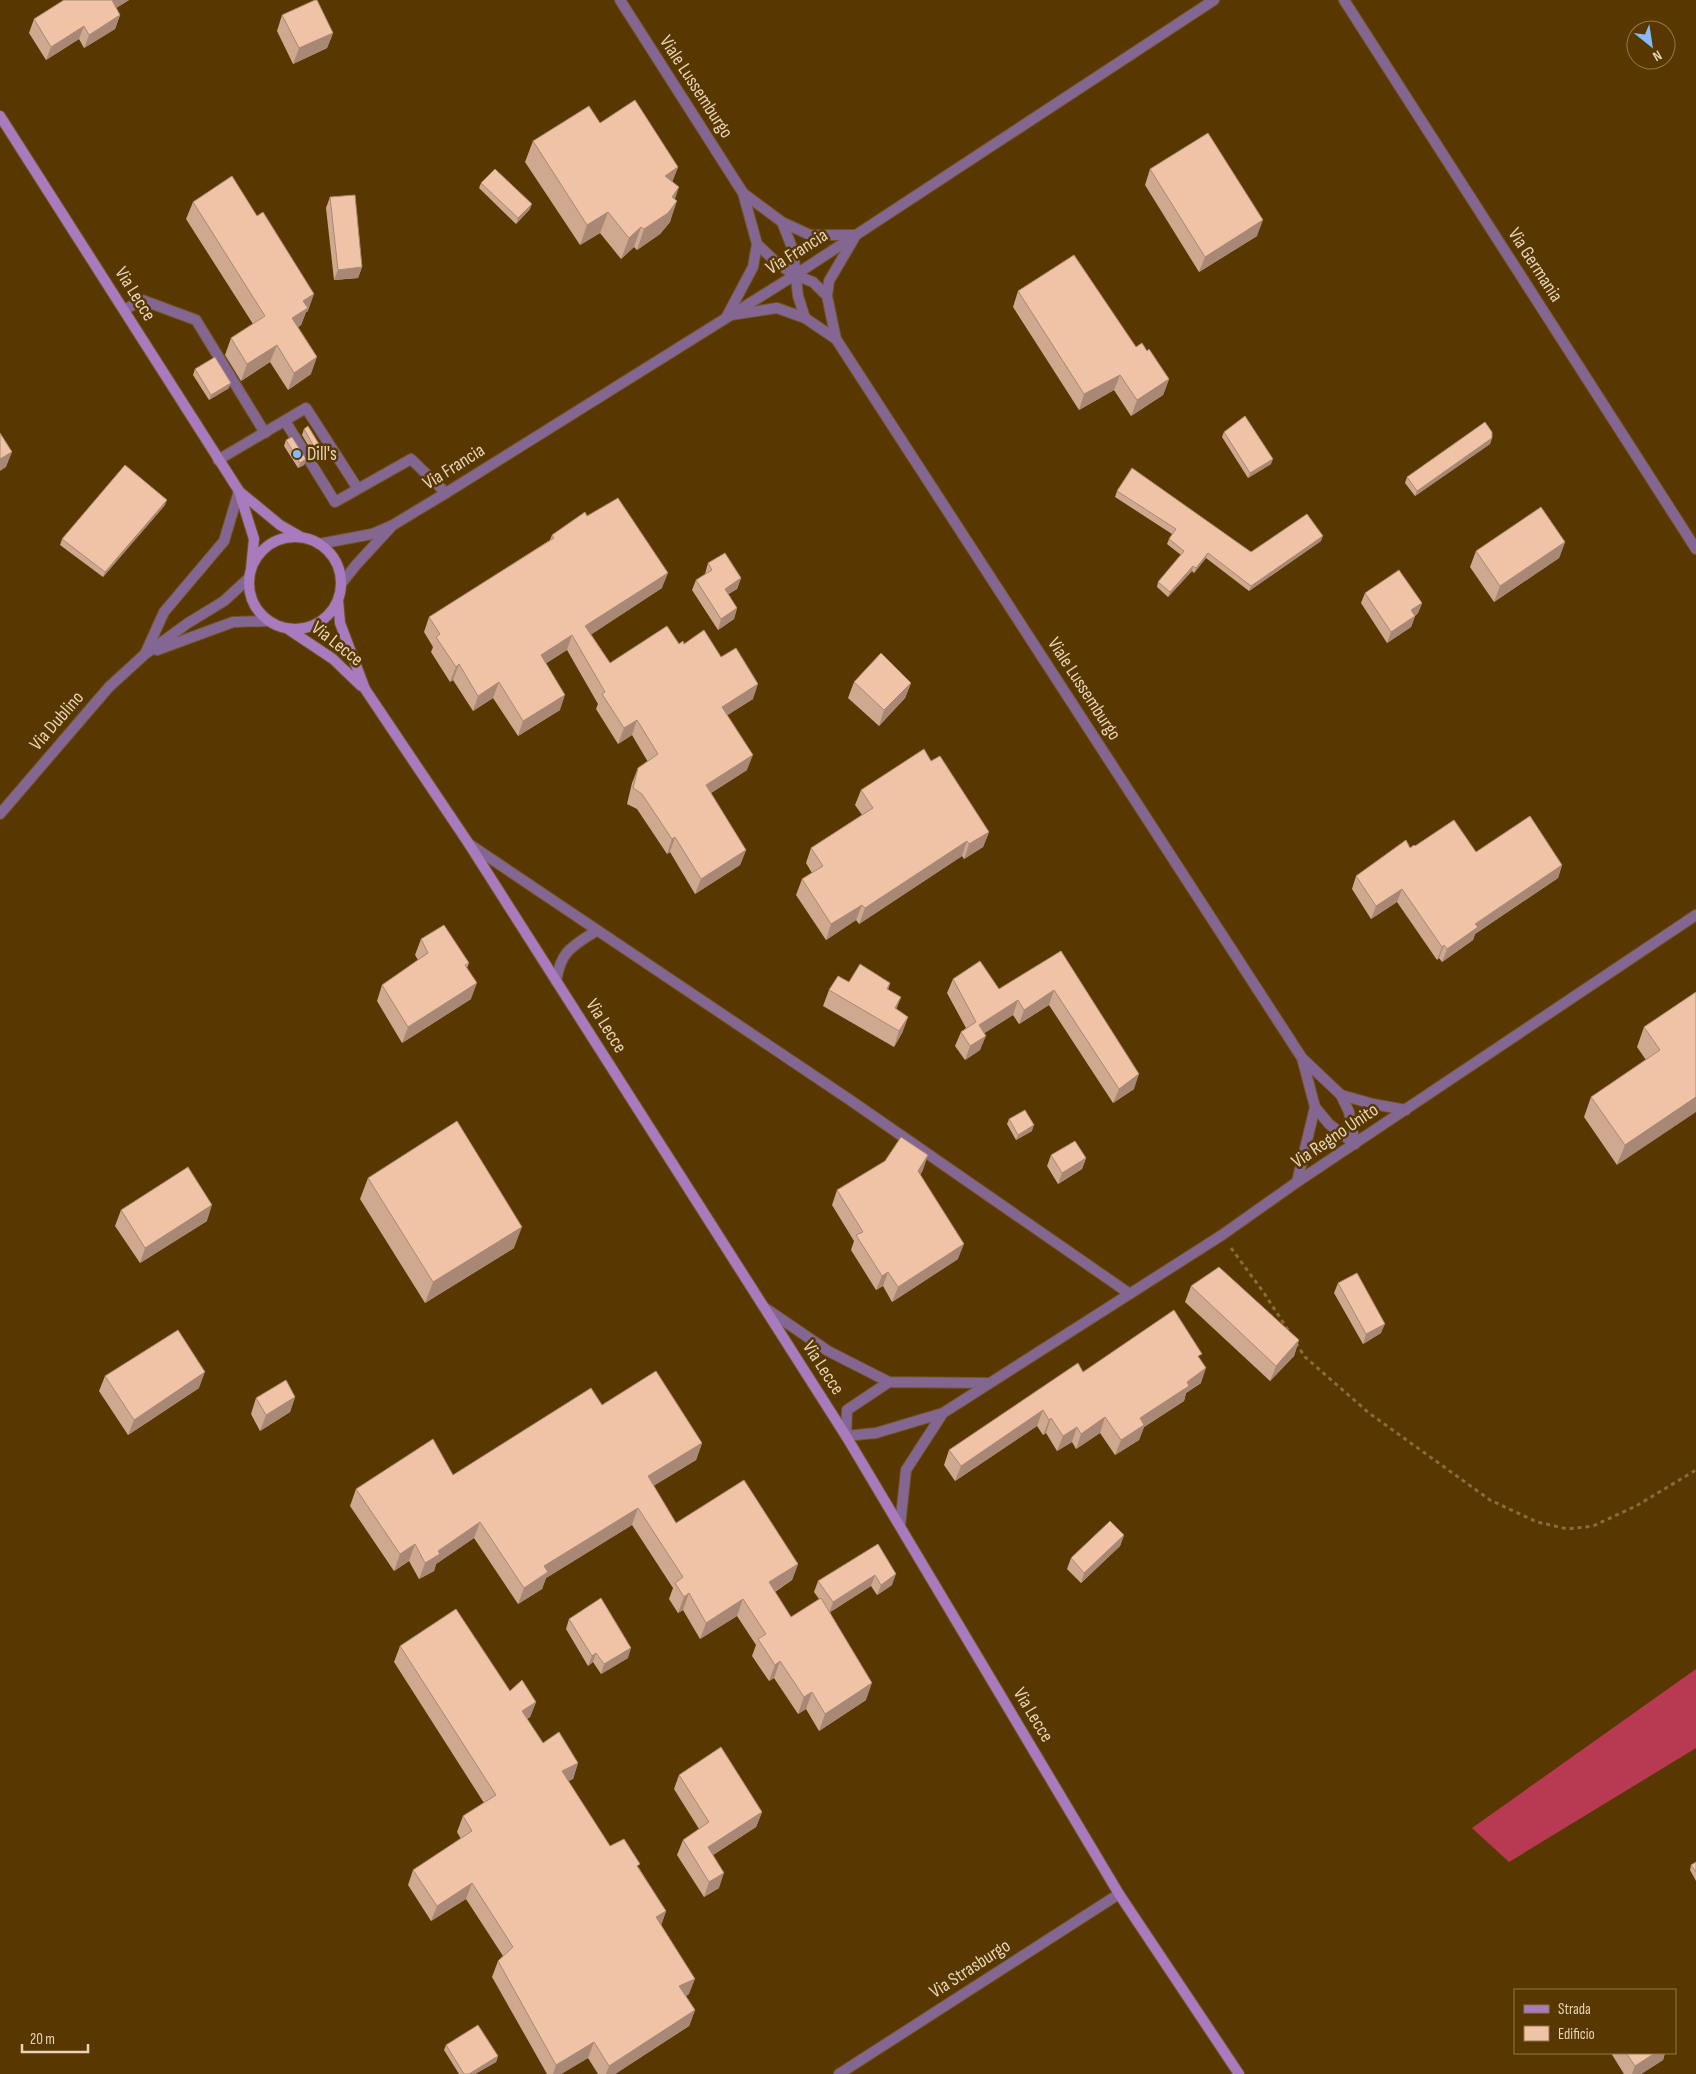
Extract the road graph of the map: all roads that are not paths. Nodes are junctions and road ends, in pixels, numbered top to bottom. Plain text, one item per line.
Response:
1 (620, 0) edge
2 (1214, 0) edge
3 (1344, 0) edge
4 (0, 116) edge
5 (743, 192) junction
6 (782, 222) junction
7 (856, 235) junction
8 (757, 244) junction
9 (795, 275) junction
10 (828, 296) junction
11 (124, 310) junction
12 (728, 316) junction
13 (805, 318) junction
14 (836, 339) junction
15 (285, 421) junction
16 (264, 433) junction
17 (218, 460) junction
18 (358, 489) junction
19 (239, 491) junction
20 (446, 493) junction
21 (393, 525) junction
22 (302, 538) junction
23 (319, 544) junction
24 (1696, 549) edge
25 (250, 573) junction
26 (341, 584) junction
27 (338, 600) junction
28 (269, 622) junction
29 (287, 629) junction
30 (144, 655) junction
31 (365, 689) junction
32 (0, 814) edge
33 (469, 844) junction
34 (1696, 916) edge
35 (596, 931) junction
36 (556, 981) junction
37 (1302, 1058) junction
38 (1341, 1095) junction
39 (1315, 1107) junction
40 (1406, 1110) junction
41 (1355, 1144) junction
42 (1297, 1182) junction
43 (1130, 1294) junction
44 (763, 1307) junction
45 (889, 1382) junction
46 (991, 1383) junction
47 (942, 1413) junction
48 (846, 1436) junction
49 (900, 1526) junction
50 (1120, 1894) junction
51 (839, 2074) edge
52 (1239, 2074) edge

1 - 5 street, Viale Lussemburgo
2 - 7 street, Via Francia
3 - 24 street, Via Germania
4 - 11 main road, Via Lecce
5 - 6 street
5 - 8 street
6 - 7 street
6 - 9 street
7 - 9 street, Via Francia
7 - 10 street
8 - 9 street
8 - 12 street
9 - 10 street
9 - 12 street, Via Francia
9 - 13 street
10 - 14 street
11 - 16 street
11 - 17 main road, Via Lecce
12 - 13 street
12 - 20 street, Via Francia
13 - 14 street
14 - 37 street, Viale Lussemburgo
15 - 16 street
15 - 18 street
15 - 18 street
16 - 17 street
17 - 19 main road, Via Lecce
18 - 20 street
19 - 22 main road, Via Lecce
19 - 25 main road, Via Lecce
19 - 30 street, Via Dublino
20 - 21 street, Via Francia
21 - 23 street
21 - 26 street
22 - 23 main road
22 - 25 main road
23 - 26 main road
25 - 28 main road
25 - 30 street, Via Dublino
26 - 27 main road
27 - 29 main road
27 - 31 main road, Via Lecce
28 - 29 main road
28 - 30 street, Via Dublino
29 - 31 main road, Via Lecce
30 - 32 street, Via Dublino
31 - 33 main road, Via Lecce
33 - 35 street
33 - 36 main road, Via Lecce
34 - 40 street, Via Regno Unito
35 - 36 street
35 - 43 street
36 - 44 main road, Via Lecce
37 - 38 street
37 - 39 street
38 - 40 street
38 - 41 street
39 - 41 street
39 - 42 street
40 - 41 street, Via Regno Unito
41 - 42 street, Via Regno Unito
42 - 43 street, Via Regno Unito
43 - 46 street, Via Regno Unito
44 - 45 street
44 - 48 main road, Via Lecce
45 - 46 street
45 - 48 street
46 - 47 street, Via Regno Unito
47 - 48 street
47 - 49 street
48 - 49 main road, Via Lecce
49 - 50 main road, Via Lecce
50 - 51 street, Via Strasburgo
50 - 52 main road, Via Lecce

